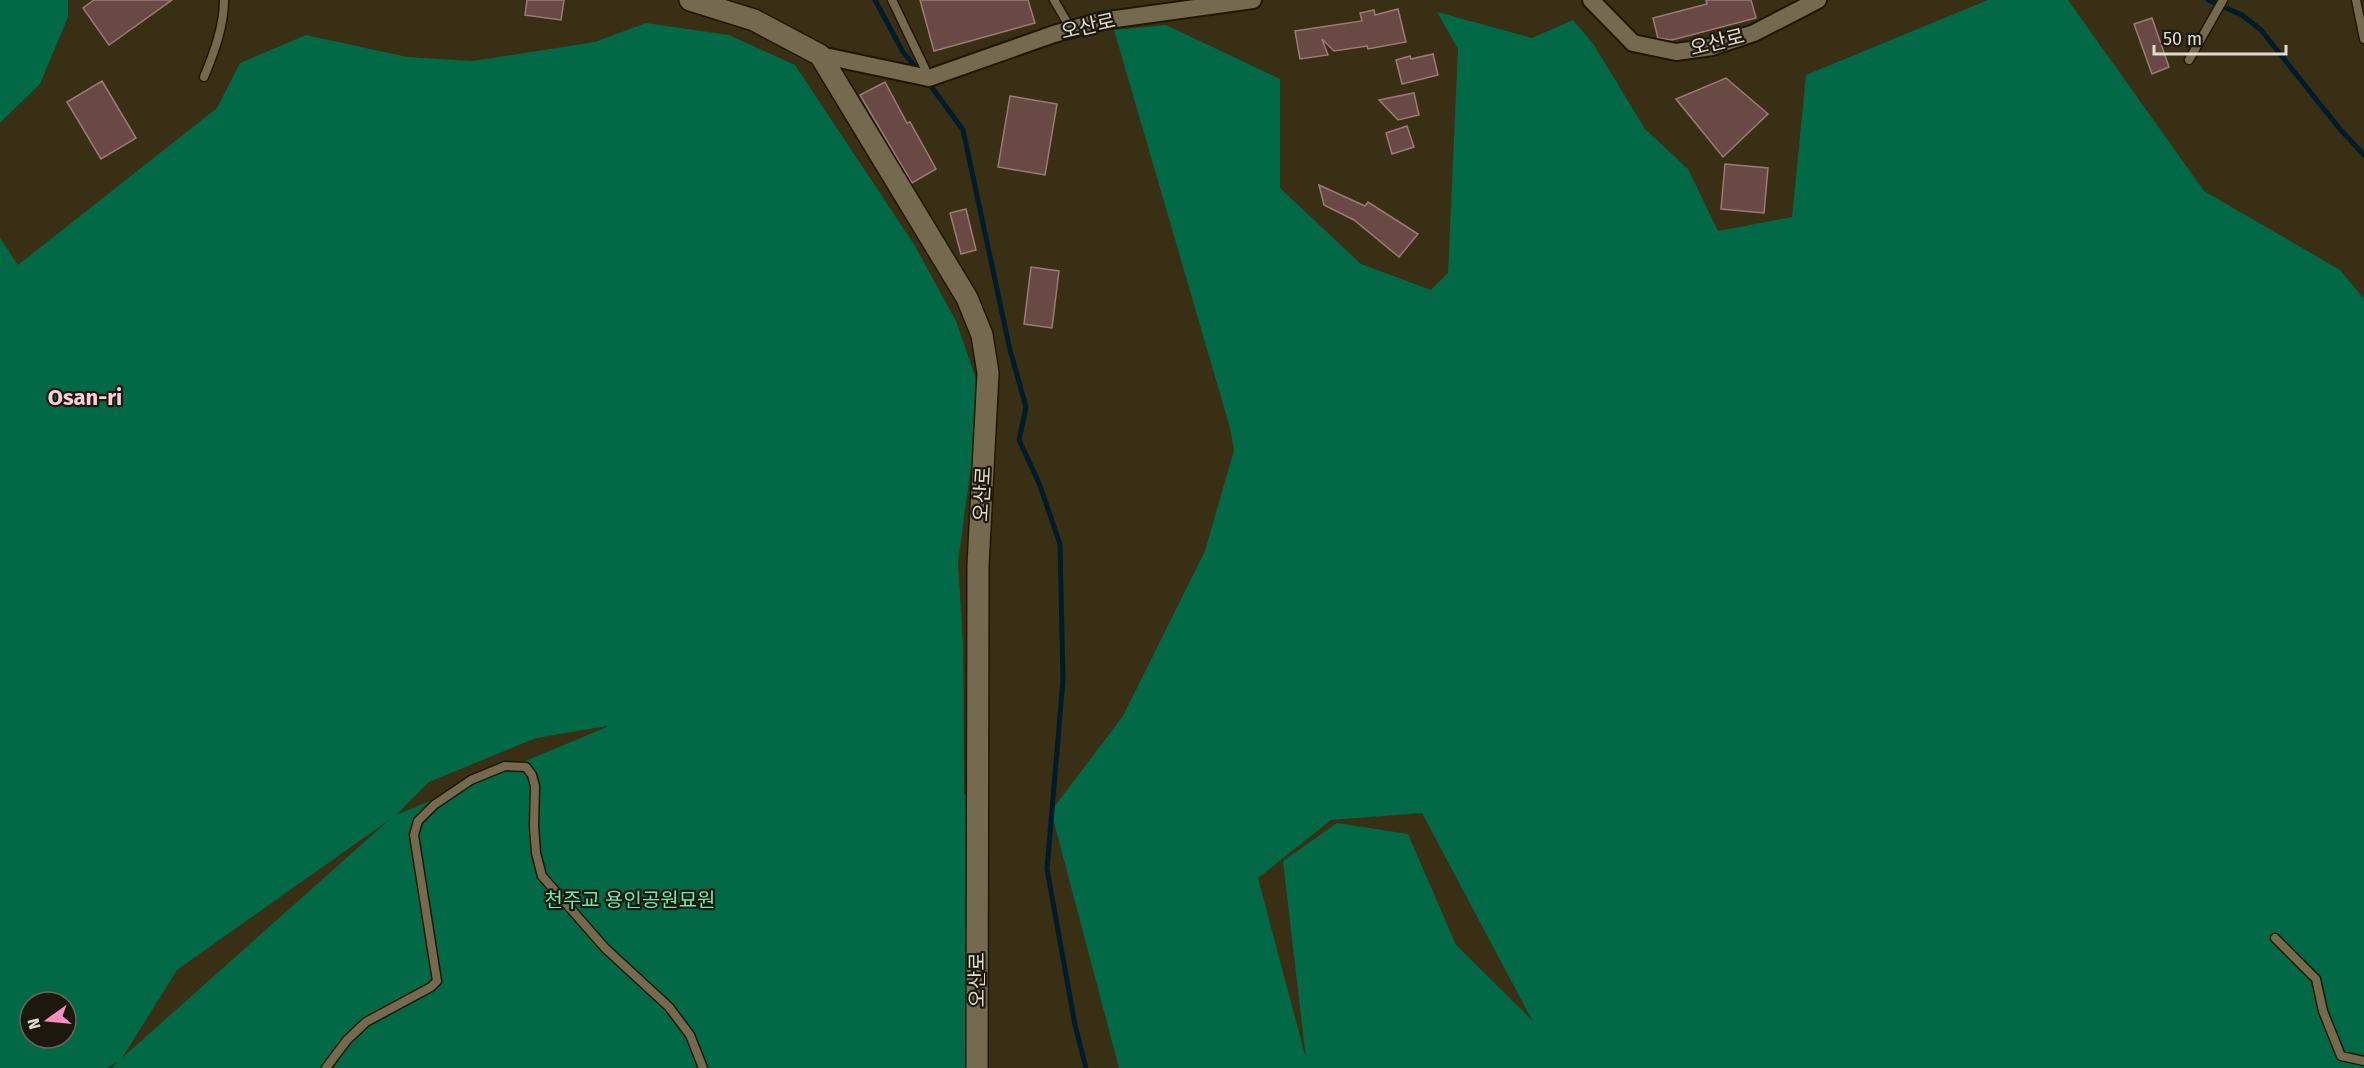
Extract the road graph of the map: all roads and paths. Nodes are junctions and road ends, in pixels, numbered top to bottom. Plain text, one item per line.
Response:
1 (224, 0) edge
2 (690, 0) edge
3 (892, 0) edge
4 (1054, 0) edge
5 (1253, 0) edge
6 (1591, 0) edge
7 (1818, 0) edge
8 (2223, 0) edge
9 (2355, 0) edge
10 (1071, 29) junction
11 (2364, 39) edge
12 (820, 55) junction
13 (2189, 60) dead end
14 (204, 77) dead end
15 (929, 78) junction
16 (2275, 938) dead end
17 (2364, 1061) edge
18 (326, 1068) edge
19 (703, 1068) edge
20 (976, 1068) edge

1 - 14 lane
2 - 12 street
3 - 15 lane
4 - 10 lane
5 - 10 street, 오산로
6 - 7 street, 오산로
8 - 13 lane
9 - 11 lane
10 - 15 street, 오산로
12 - 15 street
12 - 20 street, 오산로
16 - 17 lane
18 - 19 lane

